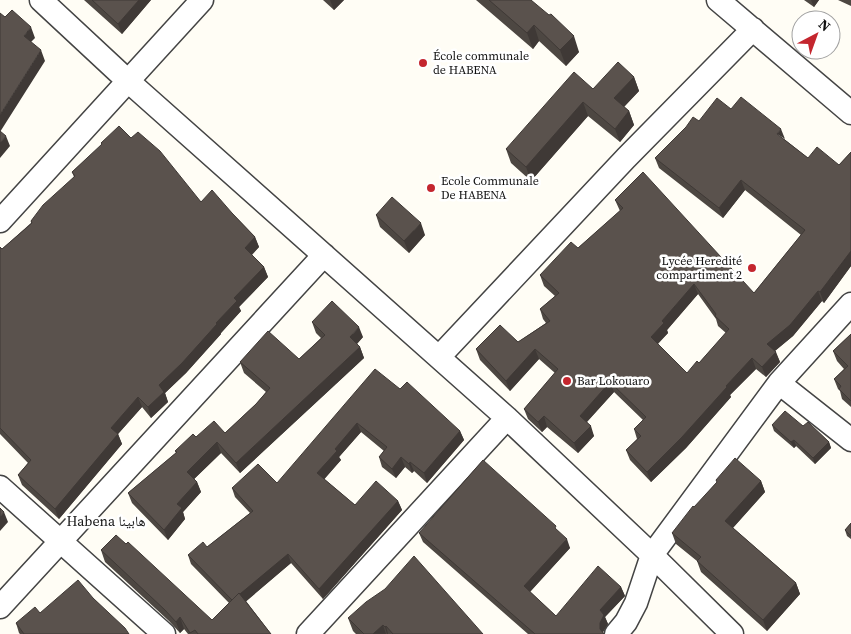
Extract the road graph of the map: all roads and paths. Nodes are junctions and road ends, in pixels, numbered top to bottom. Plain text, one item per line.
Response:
1 (40, 0) edge
2 (202, 0) edge
3 (718, 0) edge
4 (752, 29) junction
5 (128, 81) junction
6 (851, 113) edge
7 (4, 210) edge
8 (324, 255) junction
9 (851, 304) edge
10 (438, 357) junction
11 (779, 383) junction
12 (507, 418) junction
13 (851, 440) edge
14 (0, 487) edge
15 (61, 541) junction
16 (652, 555) junction
17 (0, 607) edge
18 (164, 634) edge
19 (308, 634) edge
20 (616, 634) edge
21 (732, 634) edge

1 - 5 street
2 - 5 street
3 - 4 street
4 - 6 street
4 - 10 street
5 - 7 street
5 - 8 street
8 - 10 street
8 - 15 street
9 - 11 street
10 - 12 street
11 - 13 street
11 - 16 street
12 - 16 street
12 - 19 street
14 - 15 street
15 - 17 street
15 - 18 street
16 - 20 street
16 - 21 street

